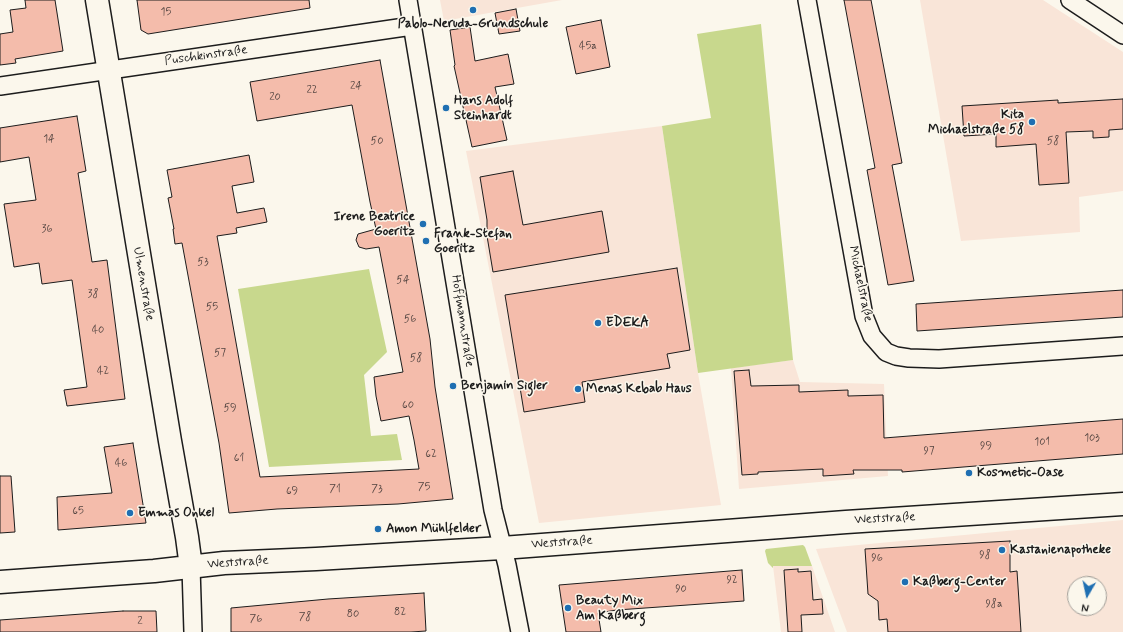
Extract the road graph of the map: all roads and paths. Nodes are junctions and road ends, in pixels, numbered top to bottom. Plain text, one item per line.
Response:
1 (96, 0) edge
2 (408, 0) edge
3 (807, 0) edge
4 (1070, 0) edge
5 (412, 26) junction
6 (1123, 35) edge
7 (108, 70) junction
8 (0, 86) edge
9 (1123, 346) edge
10 (1123, 504) edge
11 (502, 548) junction
12 (191, 567) junction
13 (0, 582) edge
14 (193, 632) edge
15 (520, 632) edge

1 - 7 street, Ulmenstraße
2 - 5 street, Hoffmannstraße
3 - 9 street, Michaelstraße
4 - 6 street
5 - 7 street, Puschkinstraße
5 - 11 street, Hoffmannstraße
7 - 8 street, Puschkinstraße
7 - 12 street, Ulmenstraße
10 - 11 street, Weststraße
11 - 12 street, Weststraße
11 - 15 street, Hoffmannstraße
12 - 13 street, Weststraße
12 - 14 street

